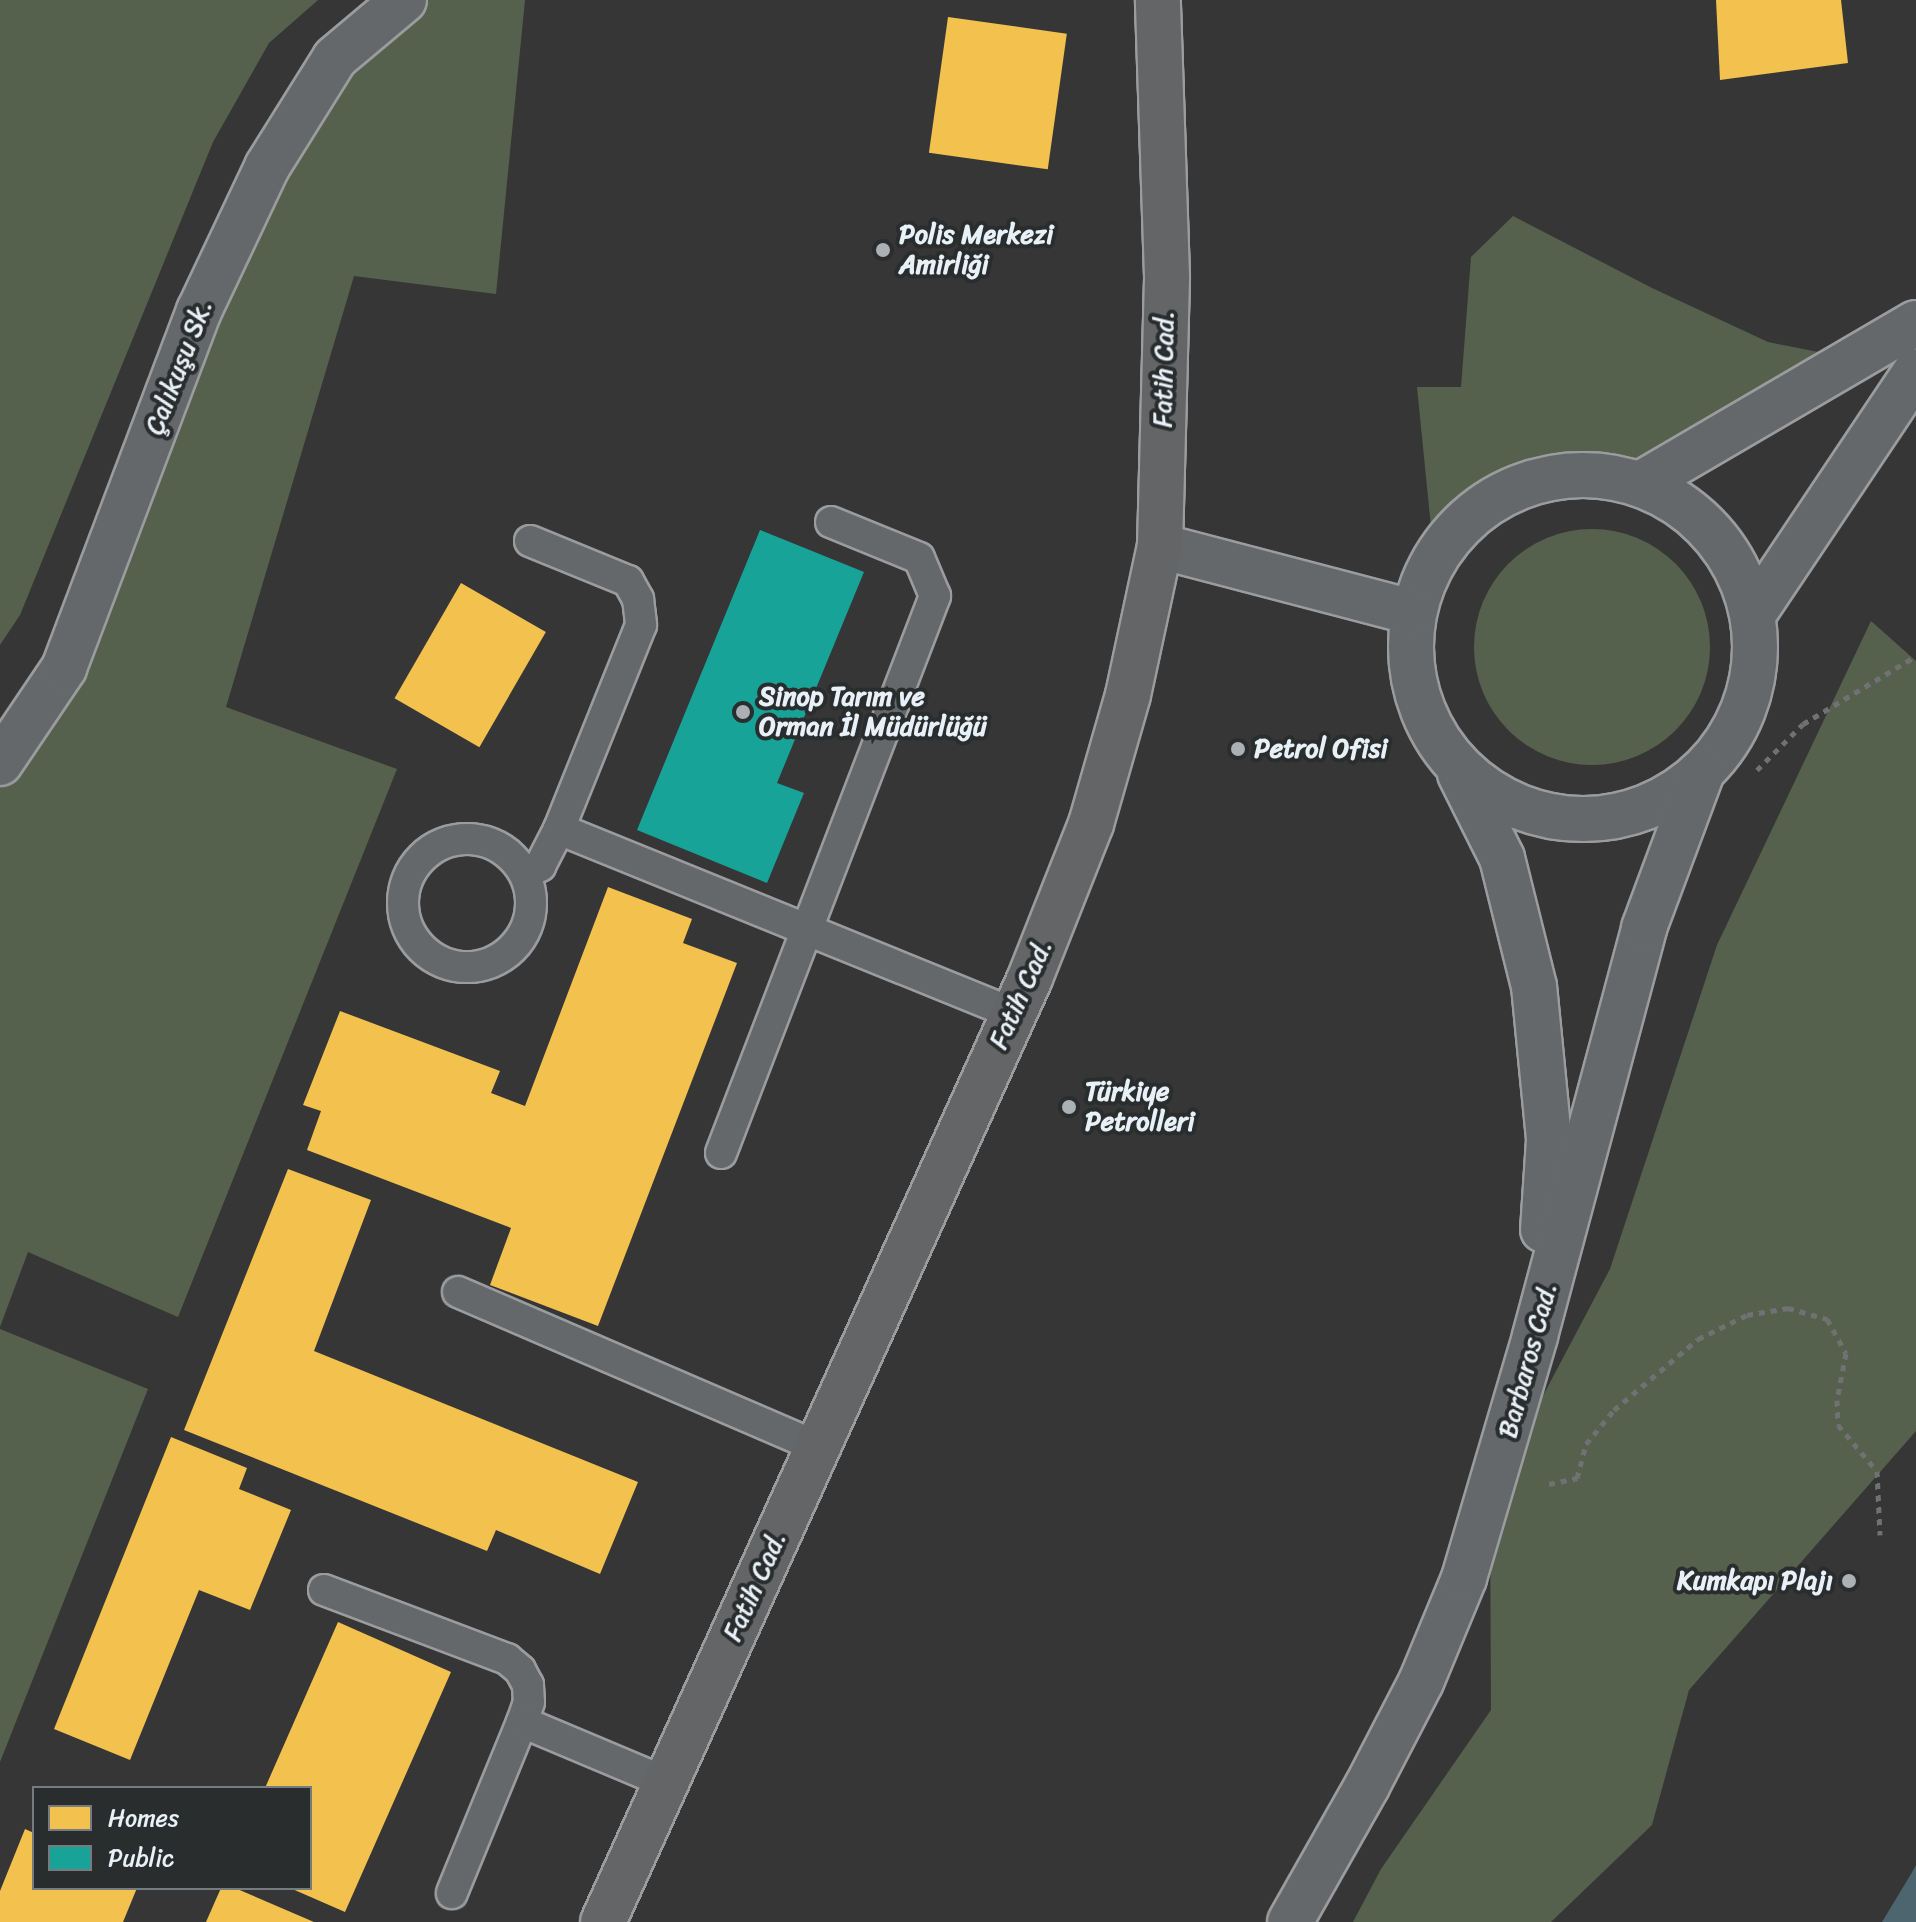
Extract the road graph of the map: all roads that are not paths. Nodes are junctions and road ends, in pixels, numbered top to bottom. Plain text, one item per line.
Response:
1 (404, 0) edge
2 (1158, 0) edge
3 (1916, 323) edge
4 (1916, 371) edge
5 (1642, 483) junction
6 (831, 522) dead end
7 (530, 541) dead end
8 (1160, 546) junction
9 (1412, 612) junction
10 (1754, 613) junction
11 (0, 763) edge
12 (1455, 765) junction
13 (1702, 772) junction
14 (559, 829) junction
15 (525, 873) junction
16 (807, 930) junction
17 (1013, 1013) junction
18 (721, 1153) dead end
19 (458, 1292) dead end
20 (1535, 1336) junction
21 (818, 1447) junction
22 (324, 1590) dead end
23 (522, 1722) junction
24 (667, 1783) junction
25 (452, 1893) dead end
26 (603, 1922) edge
27 (1290, 1922) edge

1 - 11 main road, Çalıkuşu Sk.
2 - 8 highway, Fatih Cad.
3 - 5 main road
4 - 10 main road
5 - 9 main road
5 - 10 main road
6 - 16 lane
7 - 14 lane
8 - 9 main road
8 - 17 highway, Fatih Cad.
9 - 12 main road
10 - 13 main road
12 - 13 main road
12 - 20 main road
13 - 20 main road, Barbaros Cad.
14 - 15 lane
14 - 16 lane
15 - 15 lane
16 - 17 lane
16 - 18 lane
17 - 21 highway, Fatih Cad.
19 - 21 lane
20 - 27 main road, Barbaros Cad.
21 - 24 highway, Fatih Cad.
22 - 23 lane
23 - 24 lane
23 - 25 lane
24 - 26 highway, Fatih Cad.

